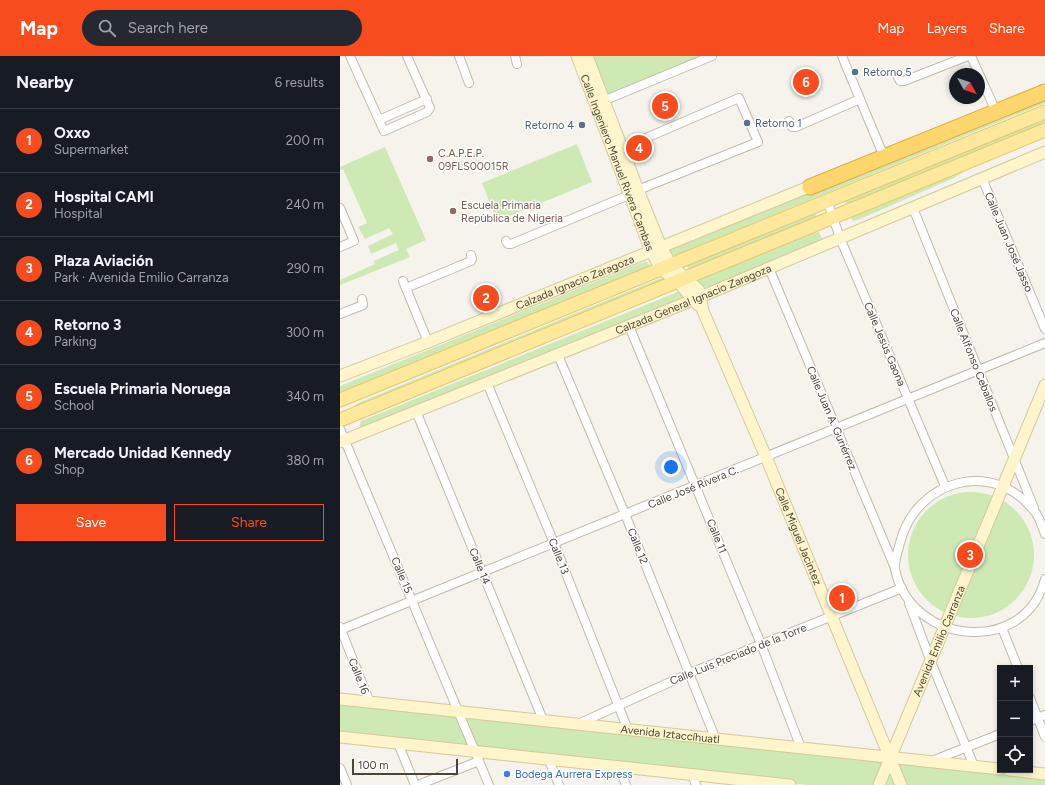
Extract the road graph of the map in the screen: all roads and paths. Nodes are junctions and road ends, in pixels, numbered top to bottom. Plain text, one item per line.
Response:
1 (350, 56) edge
2 (407, 56) edge
3 (459, 56) edge
4 (577, 56) edge
5 (587, 56) edge
6 (842, 56) edge
7 (970, 56) edge
8 (708, 57) edge
9 (897, 76) dead end
10 (469, 83) dead end
11 (1045, 84) edge
12 (1045, 92) edge
13 (427, 99) junction
14 (860, 99) junction
15 (603, 101) junction
16 (993, 110) junction
17 (1045, 112) edge
18 (379, 120) junction
19 (789, 121) dead end
20 (1045, 130) edge
21 (617, 151) junction
22 (882, 152) junction
23 (1045, 152) edge
24 (982, 178) junction
25 (810, 187) junction
26 (633, 193) junction
27 (827, 200) junction
28 (340, 208) edge
29 (913, 208) junction
30 (833, 218) junction
31 (840, 238) junction
32 (506, 241) dead end
33 (340, 247) edge
34 (661, 247) junction
35 (651, 251) junction
36 (471, 254) dead end
37 (666, 267) junction
38 (769, 268) junction
39 (683, 280) junction
40 (362, 299) dead end
41 (697, 299) junction
42 (340, 314) edge
43 (629, 326) junction
44 (1045, 329) edge
45 (428, 342) junction
46 (1045, 343) edge
47 (558, 355) junction
48 (978, 370) junction
49 (340, 376) edge
50 (487, 383) junction
51 (1045, 385) edge
52 (908, 399) junction
53 (340, 400) edge
54 (416, 411) junction
55 (340, 420) edge
56 (837, 428) junction
57 (340, 429) edge
58 (342, 441) edge
59 (766, 457) junction
60 (1014, 458) junction
61 (696, 485) junction
62 (944, 486) junction
63 (1003, 487) junction
64 (1036, 512) junction
65 (625, 514) junction
66 (1044, 530) edge
67 (554, 543) junction
68 (895, 568) junction
69 (483, 573) junction
70 (1045, 579) edge
71 (902, 588) junction
72 (908, 600) junction
73 (413, 601) junction
74 (831, 616) junction
75 (945, 628) junction
76 (1002, 628) junction
77 (340, 629) edge
78 (761, 644) junction
79 (931, 662) junction
80 (1017, 665) edge
81 (690, 673) junction
82 (340, 699) edge
83 (1031, 701) edge
84 (370, 702) junction
85 (619, 704) junction
86 (458, 711) junction
87 (1038, 718) edge
88 (543, 720) junction
89 (577, 724) junction
90 (628, 730) junction
91 (997, 735) edge
92 (1045, 736) edge
93 (340, 737) edge
94 (716, 740) junction
95 (398, 743) junction
96 (967, 747) junction
97 (801, 748) junction
98 (478, 757) junction
99 (890, 757) junction
100 (549, 760) junction
101 (930, 762) junction
102 (974, 766) junction
103 (618, 767) junction
104 (340, 768) edge
105 (997, 769) edge
106 (1033, 773) edge
107 (692, 774) junction
108 (1045, 774) edge
109 (762, 784) edge
110 (347, 785) edge
111 (417, 785) edge
112 (489, 785) edge
113 (559, 785) edge
114 (626, 785) edge
115 (696, 785) edge
116 (790, 785) edge
117 (879, 785) edge
118 (901, 785) edge

1 - 18 street
2 - 13 street
3 - 10 street
4 - 21 main road, Calle Ingeniero Manuel Rivera Cambas
5 - 15 main road, Calle Ingeniero Manuel Rivera Cambas
6 - 14 street
7 - 9 street
7 - 16 street
8 - 15 street
11 - 16 main road
12 - 16 highway
13 - 18 street
13 - 18 street
14 - 19 street
14 - 22 street
15 - 21 main road, Calle Ingeniero Manuel Rivera Cambas
16 - 22 main road
16 - 25 highway
17 - 27 main road
20 - 30 main road, Calzada General Ignacio Zaragoza
21 - 26 main road, Calle Ingeniero Manuel Rivera Cambas
21 - 26 street
22 - 25 main road
23 - 24 main road, Calzada General Ignacio Zaragoza
24 - 29 main road, Calzada General Ignacio Zaragoza
24 - 44 street, Calle Juan José Jasso
25 - 34 main road, Calzada Ignacio Zaragoza
26 - 32 street
26 - 34 main road, Calle Ingeniero Manuel Rivera Cambas
26 - 35 main road, Calle Ingeniero Manuel Rivera Cambas
27 - 30 street, Calle Jesús Gaona
27 - 37 main road
28 - 33 street
29 - 31 main road, Calzada General Ignacio Zaragoza
29 - 48 street, Calle Alfonso Ceballos
30 - 31 street, Calle Jesús Gaona
30 - 39 main road, Calzada General Ignacio Zaragoza
31 - 38 main road, Calzada General Ignacio Zaragoza
31 - 52 street, Calle Jesús Gaona
34 - 35 main road, Calzada Ignacio Zaragoza
34 - 37 main road, Calle Ingeniero Manuel Rivera Cambas
35 - 37 main road, Calle Ingeniero Manuel Rivera Cambas
35 - 45 main road, Calzada Ignacio Zaragoza
36 - 45 street
37 - 39 main road
37 - 53 main road
38 - 41 main road, Calzada General Ignacio Zaragoza
38 - 56 street, Calle Juan A. Guriérrez
39 - 41 main road
39 - 55 main road, Calzada General Ignacio Zaragoza
40 - 42 street
41 - 43 main road, Calzada General Ignacio Zaragoza
41 - 59 main road, Calle Miguel Jacintez
43 - 47 main road, Calzada General Ignacio Zaragoza
43 - 61 street, Calle 11
45 - 49 main road, Calzada Ignacio Zaragoza
46 - 48 street, Calle José Rivera C.
47 - 50 main road, Calzada General Ignacio Zaragoza
47 - 65 street, Calle 12
48 - 52 street, Calle José Rivera C.
48 - 60 street, Calle Alfonso Ceballos
50 - 54 main road, Calzada General Ignacio Zaragoza
50 - 67 street, Calle 13
51 - 60 main road, Avenida Emilio Carranza
52 - 56 street, Calle José Rivera C.
52 - 62 street, Calle Jesús Gaona
54 - 58 main road, Calzada General Ignacio Zaragoza
54 - 69 street, Calle 14
56 - 59 street, Calle José Rivera C.
56 - 68 street, Calle Juan A. Guriérrez
57 - 58 street, Calle 15
58 - 73 street, Calle 15
59 - 61 street, Calle José Rivera C.
59 - 74 main road, Calle Miguel Jacintez
60 - 63 main road, Avenida Emilio Carranza
60 - 64 street, Calle Alfonso Ceballos
61 - 65 street, Calle José Rivera C.
61 - 78 street, Calle 11
62 - 63 street
62 - 68 street
63 - 64 street
63 - 75 main road, Avenida Emilio Carranza
64 - 66 street, Calle Alfonso Ceballos
65 - 67 street, Calle José Rivera C.
65 - 81 street, Calle 12
67 - 69 street, Calle José Rivera C.
67 - 85 street, Calle 13
68 - 71 street, Calle Juan A. Guriérrez
69 - 73 street, Calle José Rivera C.
69 - 88 street, Calle 14
70 - 76 street
71 - 72 street, Calle Juan A. Guriérrez
71 - 74 street, Calle Luis Preciado de la Torre
72 - 75 street
72 - 79 street
73 - 77 street, Calle José Rivera C.
73 - 86 street, Calle 15
74 - 78 street, Calle Luis Preciado de la Torre
74 - 99 main road, Calle Miguel Jacintez
75 - 76 street
75 - 79 main road, Avenida Emilio Carranza
76 - 80 street
77 - 84 street, Calle 16
78 - 81 street, Calle Luis Preciado de la Torre
78 - 97 street, Calle 11
79 - 96 street
79 - 99 main road, Avenida Emilio Carranza
81 - 85 street, Calle Luis Preciado de la Torre
81 - 94 street, Calle 12
82 - 84 main road, Avenida Iztaccíhuatl
83 - 87 street
84 - 86 main road, Avenida Iztaccíhuatl
85 - 89 street, Calle Luis Preciado de la Torre
85 - 90 street, Calle 13
86 - 88 main road, Avenida Iztaccíhuatl
86 - 98 street, Calle 15
87 - 92 street
88 - 89 main road, Avenida Iztaccíhuatl
89 - 90 main road, Avenida Iztaccíhuatl
90 - 94 main road, Avenida Iztaccíhuatl
91 - 96 street
93 - 95 main road
94 - 97 main road, Avenida Iztaccíhuatl
95 - 98 main road
95 - 111 street
96 - 101 street
96 - 102 street
97 - 99 main road, Avenida Iztaccíhuatl
98 - 100 main road
98 - 111 street
98 - 112 street, Calle 15
99 - 101 main road, Avenida Iztaccíhuatl
99 - 117 main road, Avenida Emilio Carranza
99 - 118 main road, Calle Miguel Jacintez
100 - 103 main road
100 - 113 street
101 - 102 main road, Avenida Iztaccíhuatl
102 - 105 main road, Avenida Iztaccíhuatl
103 - 107 main road
103 - 114 street
104 - 110 street
106 - 108 main road
107 - 109 main road
107 - 115 street
109 - 116 main road

